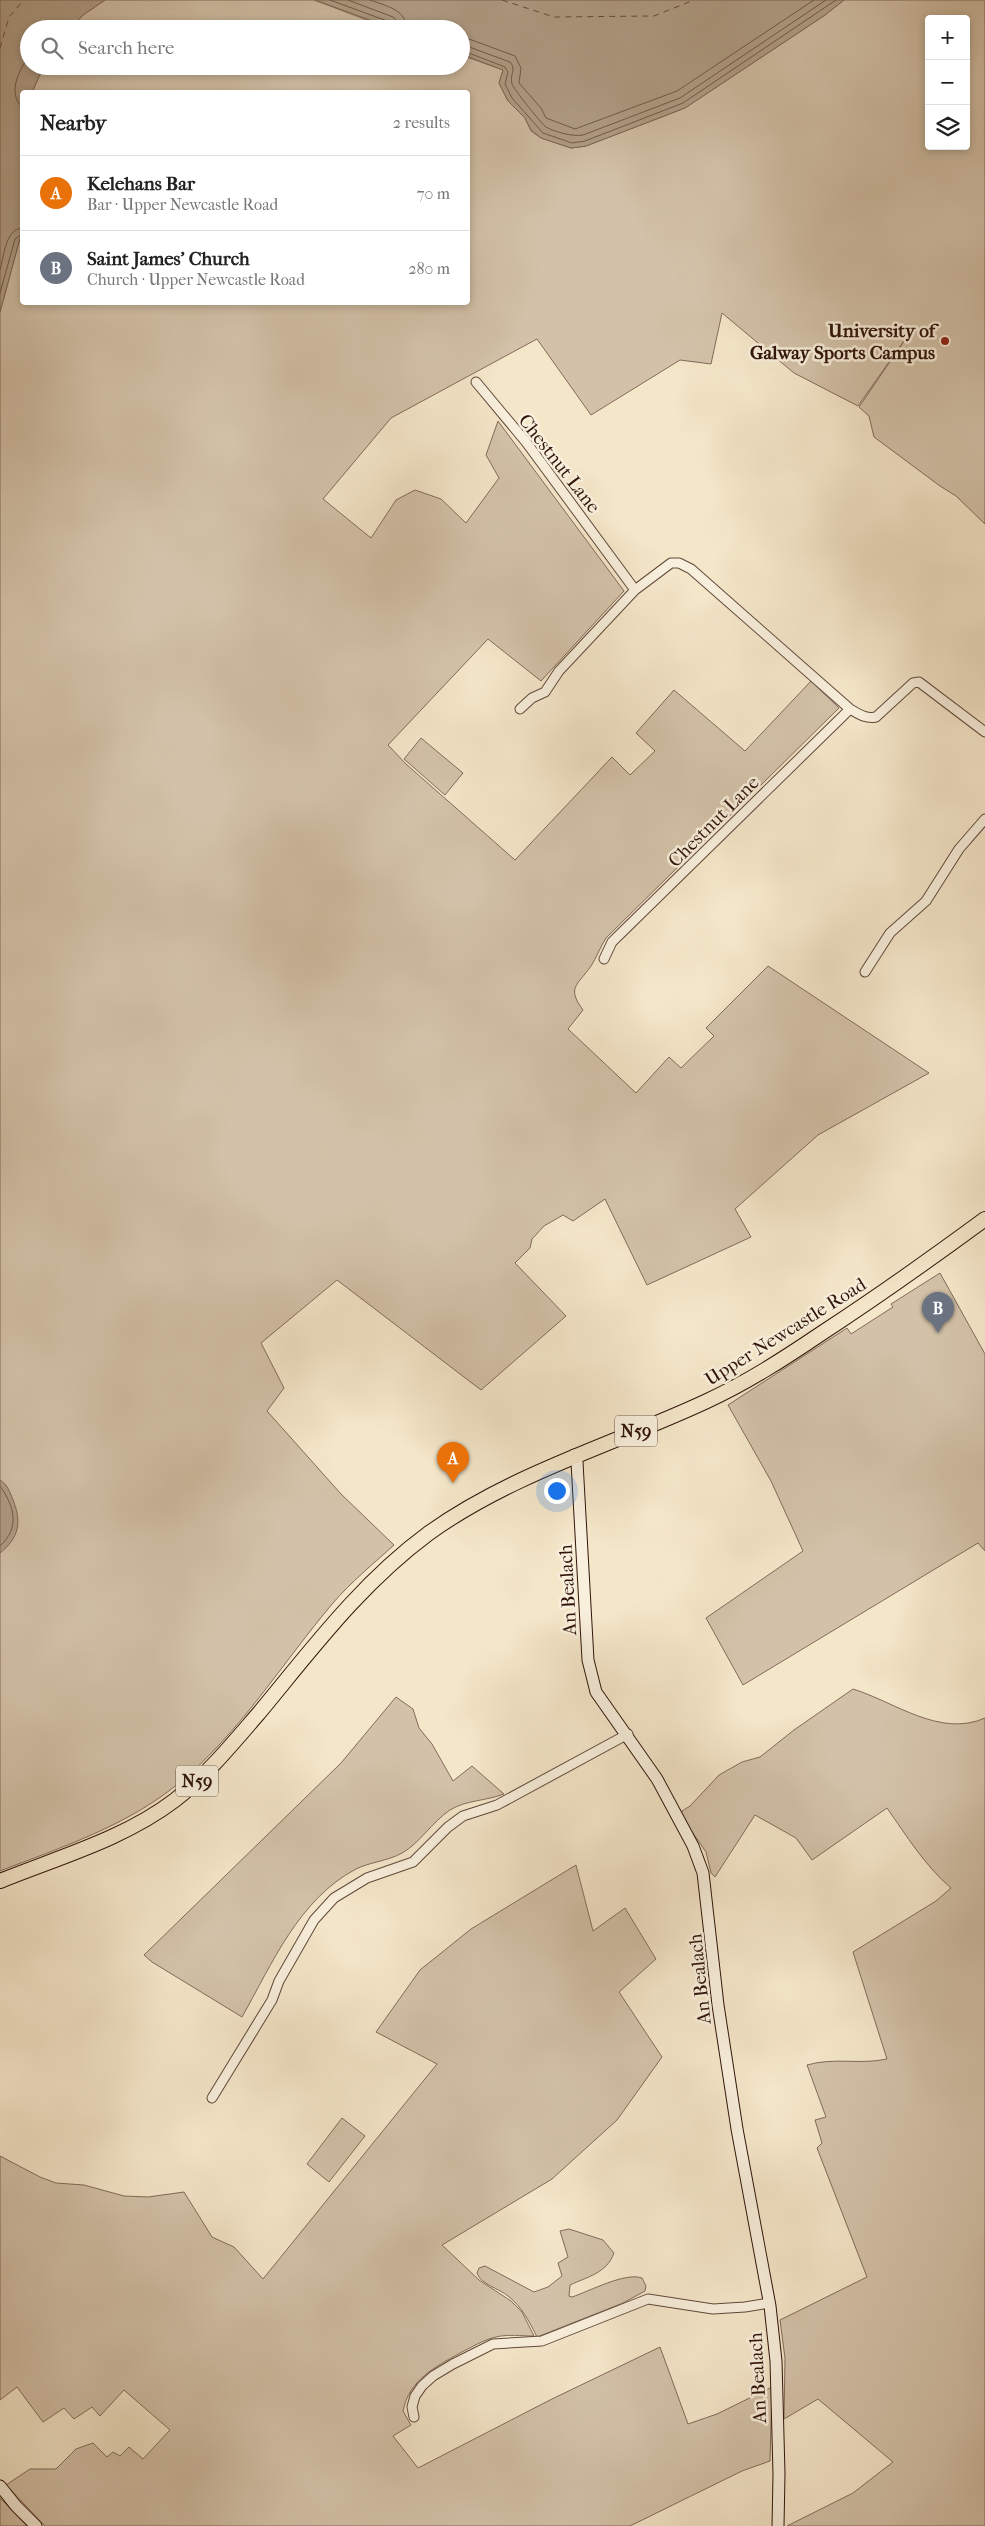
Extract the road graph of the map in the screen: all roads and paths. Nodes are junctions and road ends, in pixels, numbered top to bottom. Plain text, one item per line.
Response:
1 (476, 382) dead end
2 (635, 590) junction
3 (520, 709) dead end
4 (850, 709) junction
5 (985, 732) edge
6 (985, 819) edge
7 (604, 959) dead end
8 (865, 972) dead end
9 (985, 1219) edge
10 (574, 1456) junction
11 (628, 1734) junction
12 (0, 1881) edge
13 (212, 2098) dead end
14 (769, 2303) junction
15 (414, 2418) dead end
16 (0, 2486) edge
17 (36, 2526) edge
18 (778, 2526) edge

1 - 2 street, Chestnut Lane
2 - 3 street
2 - 4 street
4 - 5 street
4 - 7 street, Chestnut Lane
6 - 8 street
9 - 10 main road, Upper Newcastle Road / N59
10 - 11 street, An Bealach
10 - 12 main road, Upper Newcastle Road / N59
11 - 13 street
11 - 14 street, An Bealach
14 - 15 street
14 - 18 street, An Bealach
16 - 17 street

